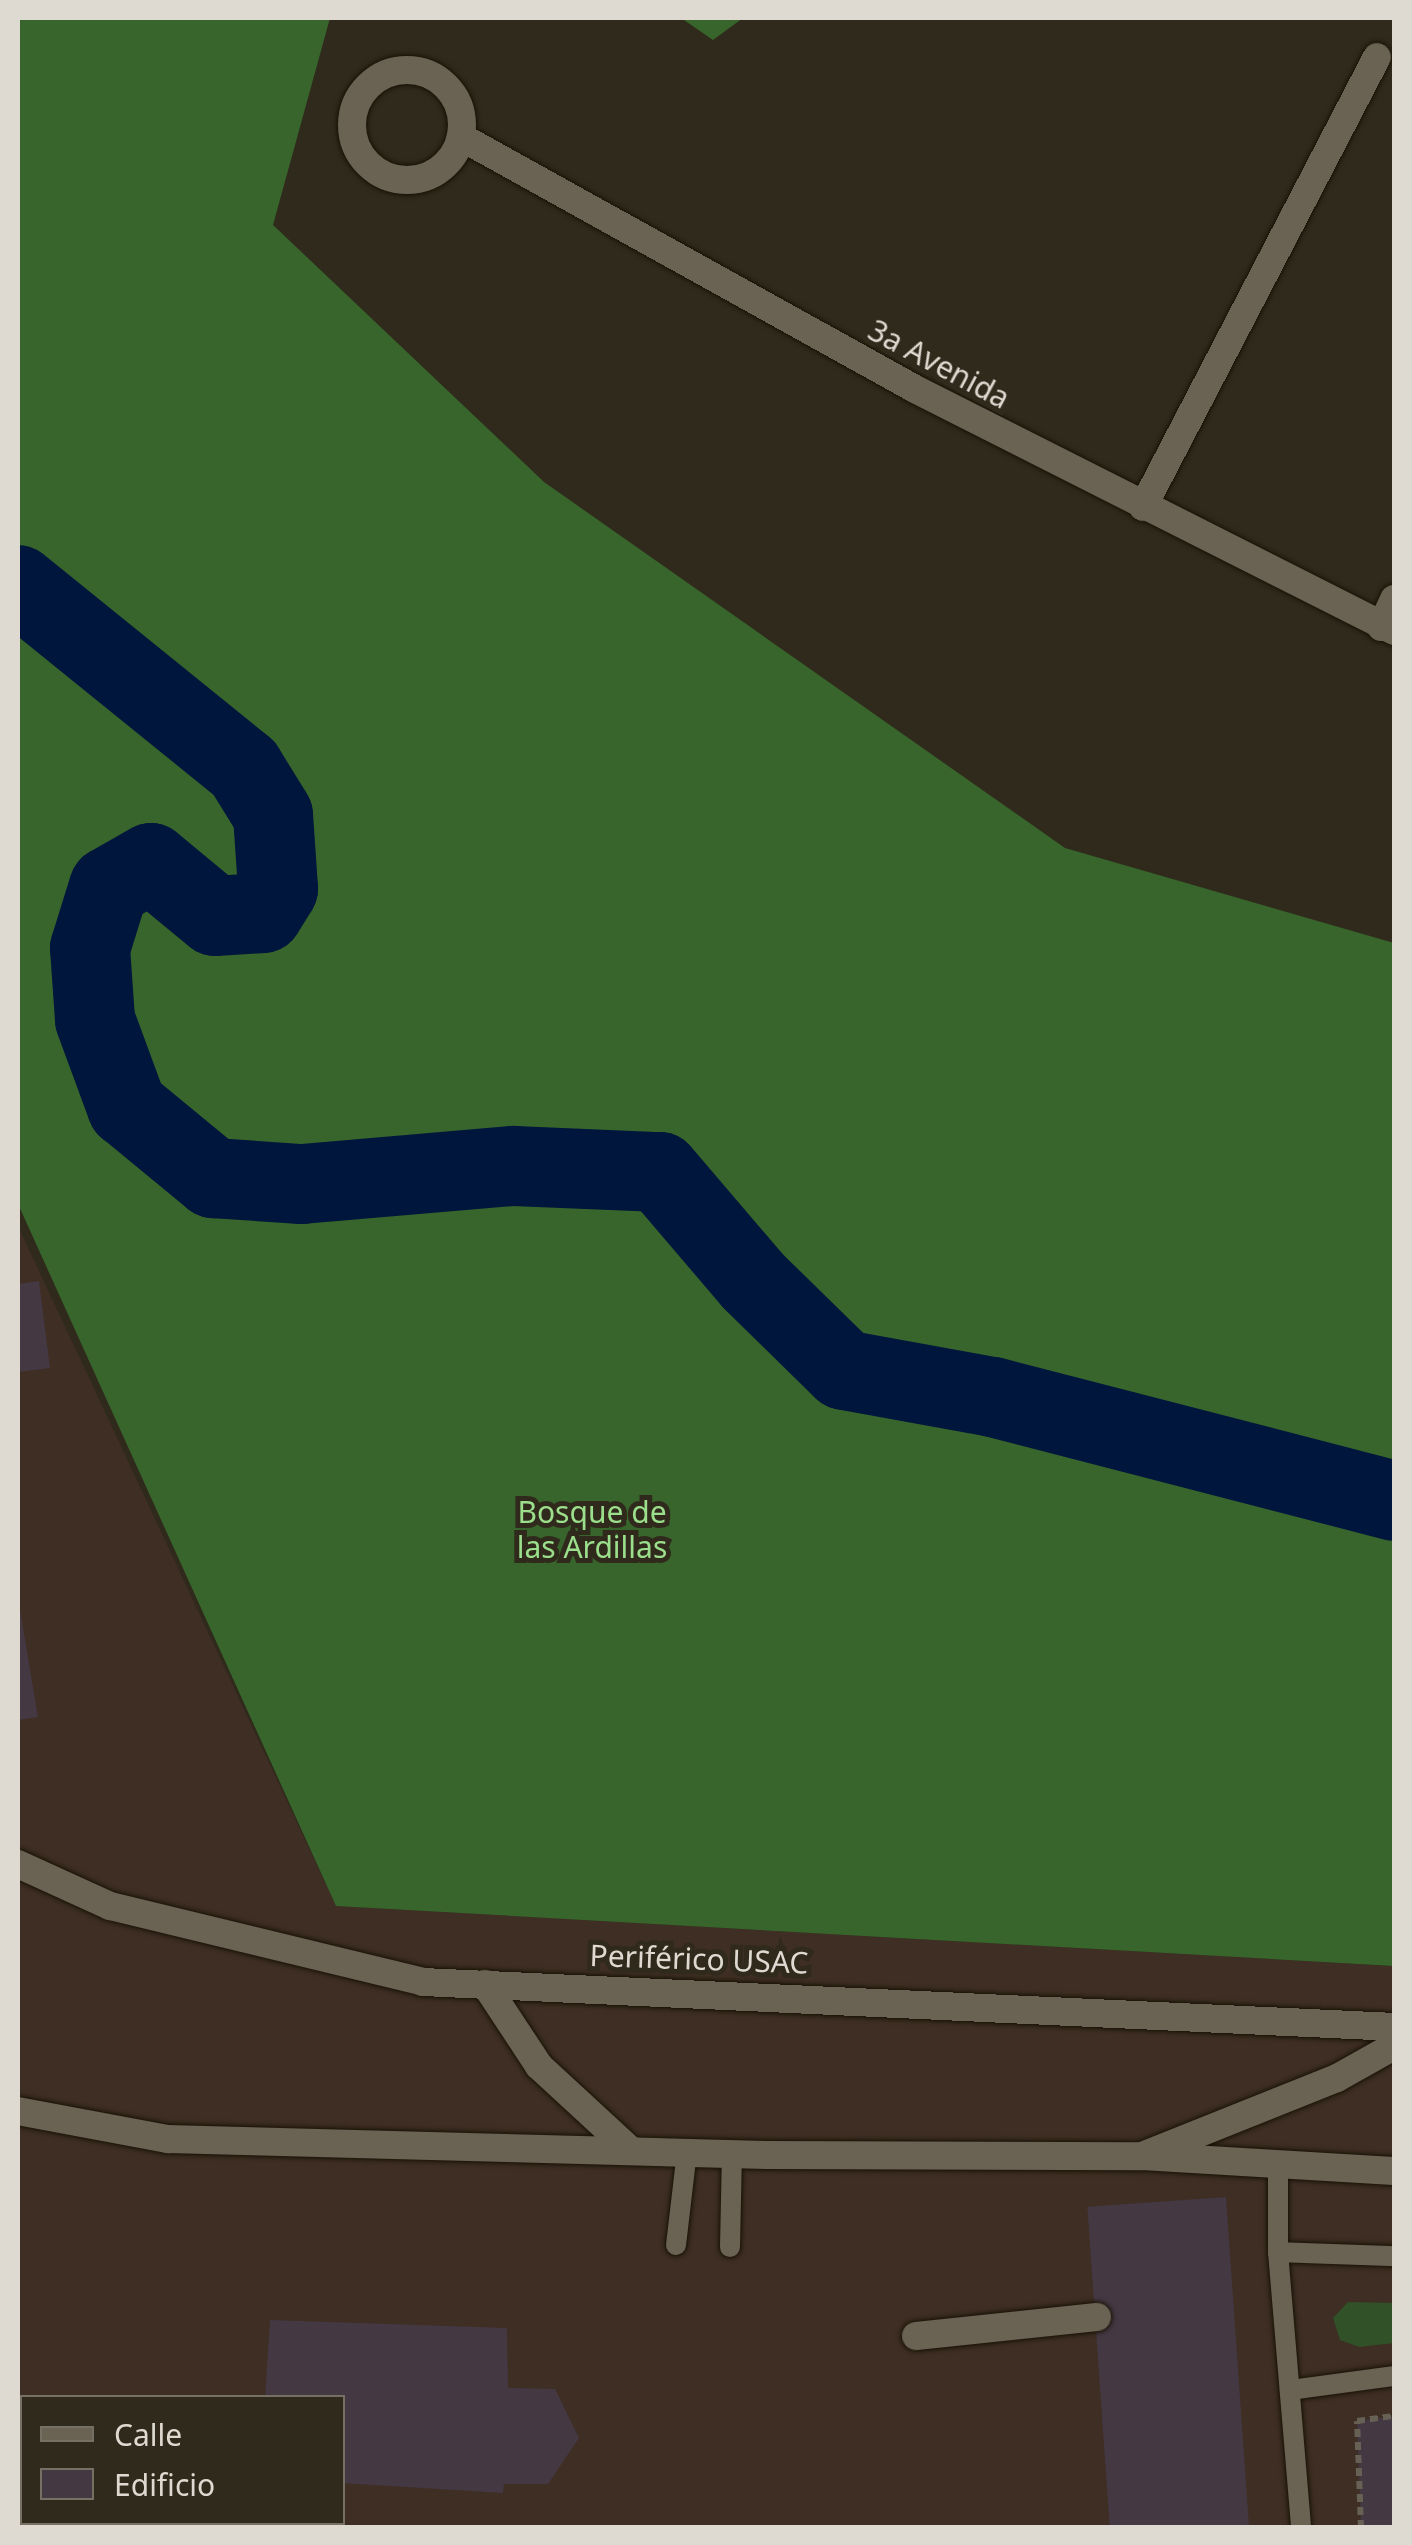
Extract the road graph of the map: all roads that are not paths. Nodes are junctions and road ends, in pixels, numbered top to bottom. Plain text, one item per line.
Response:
1 (1377, 57) dead end
2 (461, 137) junction
3 (1142, 508) junction
4 (1394, 599) edge
5 (1388, 629) edge
6 (18, 1864) edge
7 (484, 1984) junction
8 (1394, 2027) edge
9 (1394, 2046) edge
10 (24, 2113) edge
11 (630, 2150) junction
12 (687, 2152) junction
13 (732, 2154) junction
14 (1142, 2156) junction
15 (1278, 2164) junction
16 (1394, 2172) edge
17 (676, 2245) dead end
18 (730, 2247) dead end
19 (1278, 2252) junction
20 (1394, 2256) edge
21 (1097, 2317) dead end
22 (916, 2336) dead end
23 (1394, 2376) edge
24 (1290, 2390) junction
25 (1301, 2528) edge

1 - 3 street
2 - 2 street
2 - 3 street, 3a Avenida
3 - 5 street, 3a Avenida
4 - 5 street
6 - 7 street, Periférico USAC
7 - 8 street, Periférico USAC
7 - 11 street
9 - 14 street
10 - 11 street
11 - 12 street
12 - 13 street
12 - 17 lane
13 - 14 street
13 - 18 lane
14 - 15 street
15 - 16 street
15 - 19 lane
19 - 20 lane
19 - 24 lane
21 - 22 street
23 - 24 lane
24 - 25 lane

